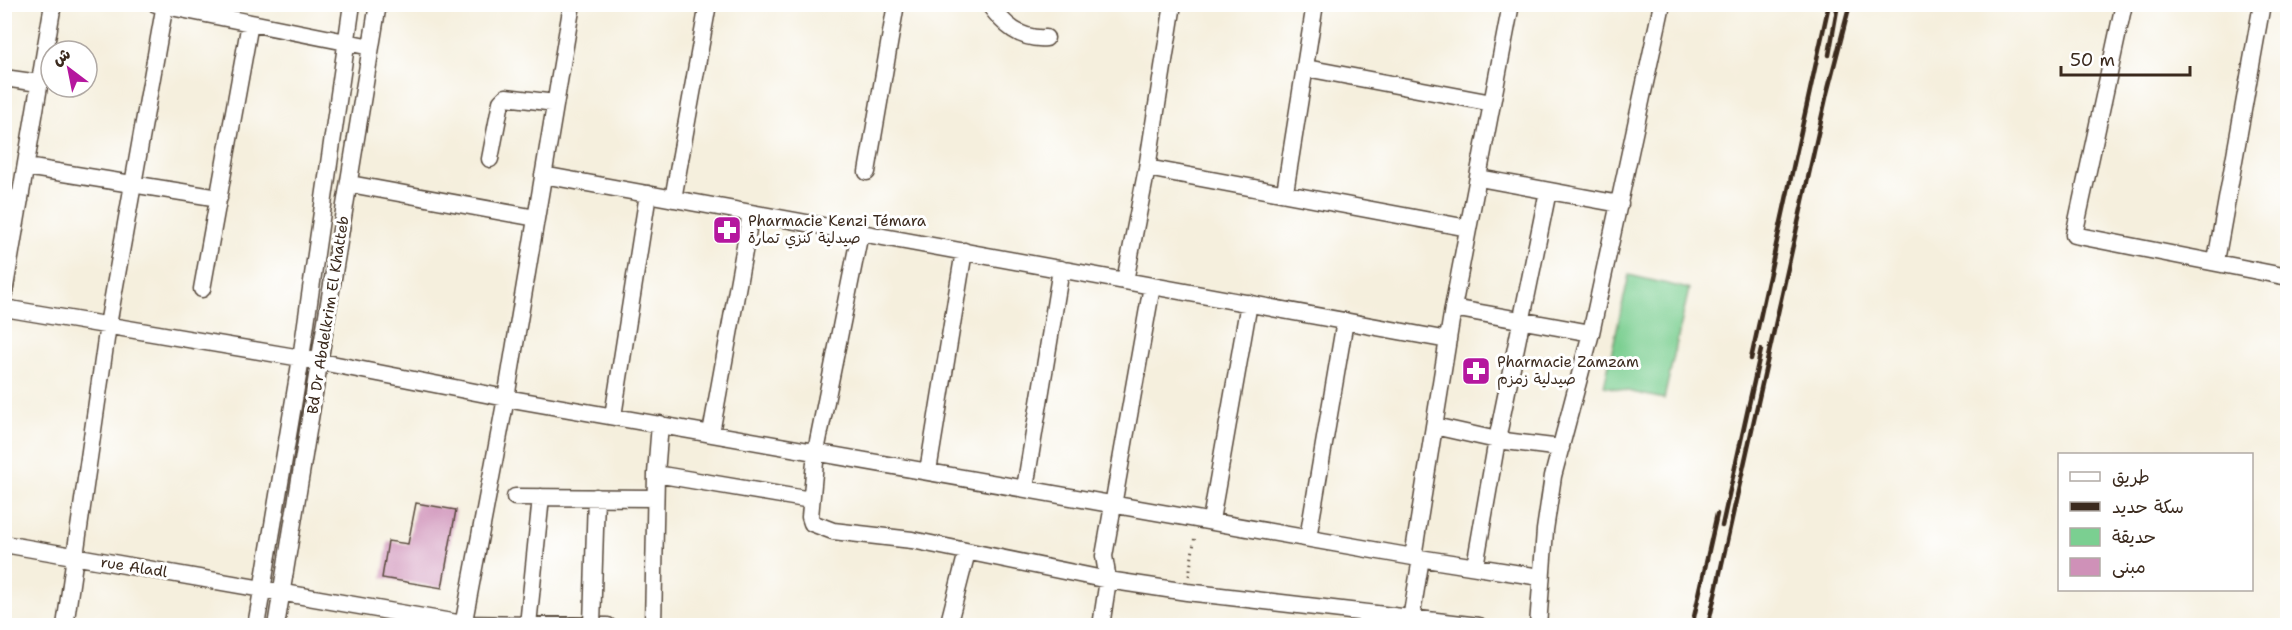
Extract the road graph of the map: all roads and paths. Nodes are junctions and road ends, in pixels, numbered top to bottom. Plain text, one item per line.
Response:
1 (52, 4) edge
2 (352, 4) edge
3 (378, 4) edge
4 (572, 4) edge
5 (708, 4) edge
6 (896, 4) edge
7 (989, 4) edge
8 (1173, 4) edge
9 (1315, 4) edge
10 (1511, 4) edge
11 (1662, 4) edge
12 (2124, 4) edge
13 (2262, 4) edge
14 (162, 5) edge
15 (250, 23) junction
16 (1046, 38) dead end
17 (46, 39) edge
18 (345, 43) junction
19 (371, 47) junction
20 (1306, 68) junction
21 (4, 78) edge
22 (39, 83) joint
23 (555, 103) junction
24 (1492, 103) junction
25 (490, 159) dead end
26 (26, 167) junction
27 (1147, 168) junction
28 (867, 172) dead end
29 (543, 175) junction
30 (1479, 178) junction
31 (133, 183) junction
32 (350, 184) junction
33 (1548, 191) junction
34 (1285, 192) junction
35 (648, 194) junction
36 (219, 198) junction
37 (12, 199) edge
38 (672, 199) junction
39 (1620, 204) junction
40 (751, 213) junction
41 (536, 218) junction
42 (1468, 228) junction
43 (860, 233) junction
44 (964, 251) junction
45 (2216, 261) junction
46 (1061, 269) junction
47 (2288, 277) edge
48 (1125, 281) junction
49 (1152, 286) junction
50 (202, 289) dead end
51 (4, 293) edge
52 (1249, 303) junction
53 (4, 308) edge
54 (1453, 308) junction
55 (1345, 321) junction
56 (1521, 321) junction
57 (108, 325) junction
58 (1591, 333) junction
59 (1448, 340) junction
60 (301, 358) junction
61 (321, 362) junction
62 (506, 398) junction
63 (612, 416) junction
64 (660, 424) junction
65 (1434, 426) junction
66 (711, 433) junction
67 (1497, 440) junction
68 (1561, 448) junction
69 (816, 452) junction
70 (928, 471) junction
71 (656, 474) junction
72 (1025, 488) junction
73 (515, 497) dead end
74 (541, 497) junction
75 (596, 497) junction
76 (655, 498) junction
77 (811, 500) junction
78 (1114, 503) junction
79 (1204, 519) junction
80 (1308, 538) junction
81 (4, 544) edge
82 (967, 552) junction
83 (74, 557) junction
84 (1417, 558) junction
85 (1475, 566) junction
86 (1540, 577) junction
87 (1108, 580) junction
88 (263, 588) junction
89 (282, 591) junction
90 (1187, 592) junction
91 (1407, 621) edge
92 (463, 625) edge
93 (528, 625) edge
94 (576, 625) edge
95 (65, 626) edge
96 (256, 626) edge
97 (276, 626) edge
98 (592, 626) edge
99 (608, 626) edge
100 (653, 626) edge
101 (948, 626) edge
102 (1101, 626) edge
103 (1479, 626) edge
104 (1538, 626) edge

1 - 17 street
2 - 18 street
3 - 19 street, Bd Dr Abdelkrim El Khatteb
4 - 23 street
5 - 38 street
6 - 28 street
7 - 16 street
8 - 27 street
9 - 20 street
10 - 24 street
11 - 39 street
12 - 45 street
13 - 45 street
14 - 15 street
14 - 31 street
15 - 18 street
15 - 36 street
18 - 19 street
18 - 60 street
19 - 32 street, Bd Dr Abdelkrim El Khatteb
20 - 24 street
20 - 34 street
21 - 22 street
22 - 26 street
23 - 25 street
23 - 29 street
24 - 30 street
26 - 31 street
26 - 37 street
27 - 34 street
27 - 48 street
29 - 35 street
29 - 41 street
30 - 33 street
30 - 42 street
31 - 36 street
31 - 57 street
32 - 41 street
32 - 61 street, Bd Dr Abdelkrim El Khatteb
33 - 39 street
33 - 56 street
34 - 42 street
35 - 38 street
35 - 63 street
36 - 50 street
37 - 51 street
38 - 40 street
39 - 58 street
40 - 43 street
40 - 66 street
41 - 62 street
42 - 54 street
43 - 44 street
43 - 69 street
44 - 46 street
44 - 70 street
45 - 47 street
46 - 48 street
46 - 72 street
48 - 49 street
49 - 52 street
49 - 78 street
52 - 55 street
52 - 79 street
53 - 57 street
54 - 56 street
54 - 59 street
55 - 59 street
55 - 80 street
56 - 58 street
56 - 67 street
57 - 60 street
57 - 83 street
58 - 68 street
59 - 65 street
60 - 61 street
60 - 88 street
61 - 62 street
61 - 89 street, Bd Dr Abdelkrim El Khatteb
62 - 63 street
62 - 92 street
63 - 64 street
64 - 66 street
64 - 71 street
65 - 67 street
65 - 84 street
66 - 69 street
67 - 68 street
67 - 85 street
68 - 86 street
69 - 70 street
69 - 77 street
70 - 72 street
71 - 76 street
71 - 77 street
72 - 78 street
73 - 74 street
74 - 75 street
74 - 93 street
75 - 76 street
75 - 98 street
76 - 100 street
77 - 82 street
78 - 79 street
78 - 87 street
79 - 80 street
79 - 90 path
80 - 84 street
81 - 83 street, rue Aladl
82 - 87 street
82 - 101 street
83 - 88 street, rue Aladl
83 - 95 street
84 - 85 street
84 - 91 street
85 - 86 street
86 - 104 street
87 - 90 street
87 - 102 street
88 - 89 street, rue Aladl
88 - 96 street
89 - 92 street, rue Aladl
89 - 97 street, Bd Dr Abdelkrim El Khatteb
90 - 91 street
91 - 103 street
92 - 93 street, rue Aladl
93 - 94 street, rue Aladl
94 - 98 street, rue Aladl
98 - 99 street, rue Aladl

